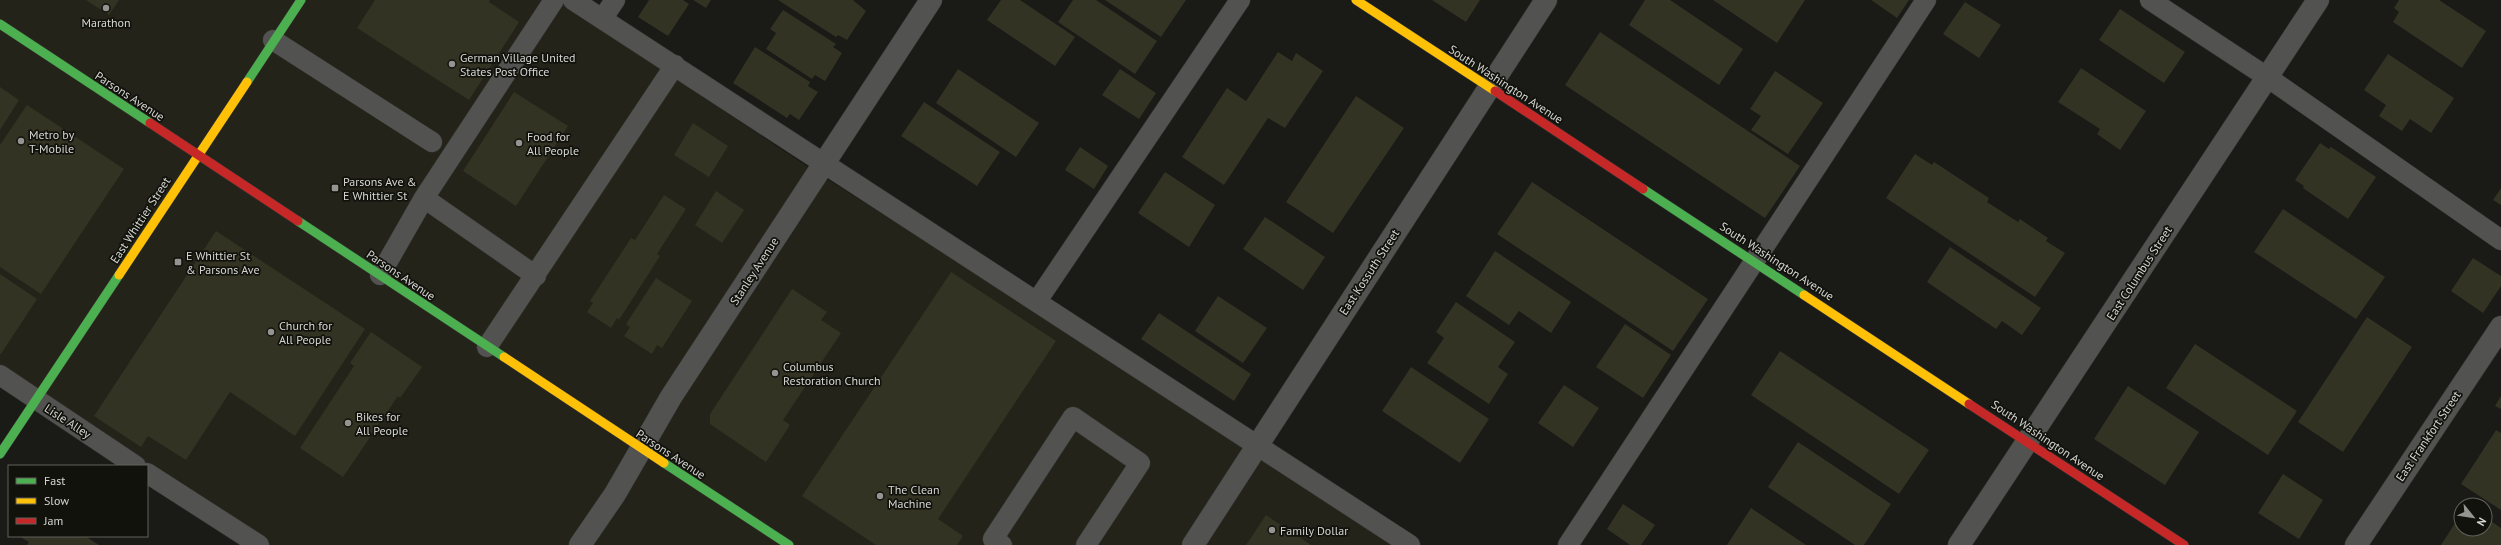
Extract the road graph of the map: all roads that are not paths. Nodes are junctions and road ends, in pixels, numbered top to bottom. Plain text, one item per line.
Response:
1 (301, 0) edge
2 (554, 0) edge
3 (573, 0) edge
4 (615, 0) edge
5 (931, 0) edge
6 (1240, 0) edge
7 (1356, 0) edge
8 (1546, 0) edge
9 (1926, 0) edge
10 (2150, 0) edge
11 (2318, 0) edge
12 (603, 18) junction
13 (0, 24) edge
14 (273, 40) junction
15 (675, 65) junction
16 (2267, 77) junction
17 (1488, 87) junction
18 (432, 142) dead end
19 (197, 155) junction
20 (825, 163) junction
21 (424, 198) junction
22 (2501, 240) edge
23 (1756, 261) junction
24 (380, 275) junction
25 (536, 276) junction
26 (1037, 301) junction
27 (2501, 327) edge
28 (487, 347) junction
29 (0, 375) edge
30 (36, 401) junction
31 (2028, 441) junction
32 (1258, 445) junction
33 (641, 448) junction
34 (0, 454) edge
35 (134, 465) edge
36 (148, 474) edge
37 (259, 545) edge
38 (580, 545) edge
39 (788, 545) edge
40 (1002, 545) edge
41 (1086, 545) edge
42 (1193, 545) edge
43 (1410, 545) edge
44 (1568, 545) edge
45 (1959, 545) edge
46 (2184, 545) edge
47 (2356, 545) edge

1 - 14 street, East Whittier Street
2 - 21 lane
3 - 12 lane
4 - 12 lane
5 - 20 street, Stanley Avenue
6 - 26 lane
7 - 17 street, South Washington Avenue
8 - 17 street, East Kossuth Street
9 - 23 lane
10 - 16 lane
11 - 16 street, East Columbus Street
12 - 15 lane
13 - 19 street, Parsons Avenue
14 - 18 lane
14 - 19 street, East Whittier Street
15 - 20 lane
15 - 25 lane
16 - 22 lane
16 - 31 street, East Columbus Street
17 - 23 street, South Washington Avenue
17 - 32 street, East Kossuth Street
19 - 24 street, Parsons Avenue
19 - 30 street, East Whittier Street
20 - 26 lane
20 - 33 street, Stanley Avenue
21 - 24 lane
21 - 25 lane
23 - 31 street, South Washington Avenue
23 - 44 lane
24 - 28 street, Parsons Avenue
25 - 28 lane
26 - 32 lane
27 - 47 street, East Frankfort Street
28 - 33 street, Parsons Avenue
29 - 30 lane, Lisle Alley
30 - 34 street, East Whittier Street
30 - 35 lane, Lisle Alley
31 - 45 street, East Columbus Street
31 - 46 street, South Washington Avenue
32 - 42 street, East Kossuth Street
32 - 43 lane
33 - 38 street, Stanley Avenue
33 - 39 street, Parsons Avenue
36 - 37 lane
40 - 41 lane

